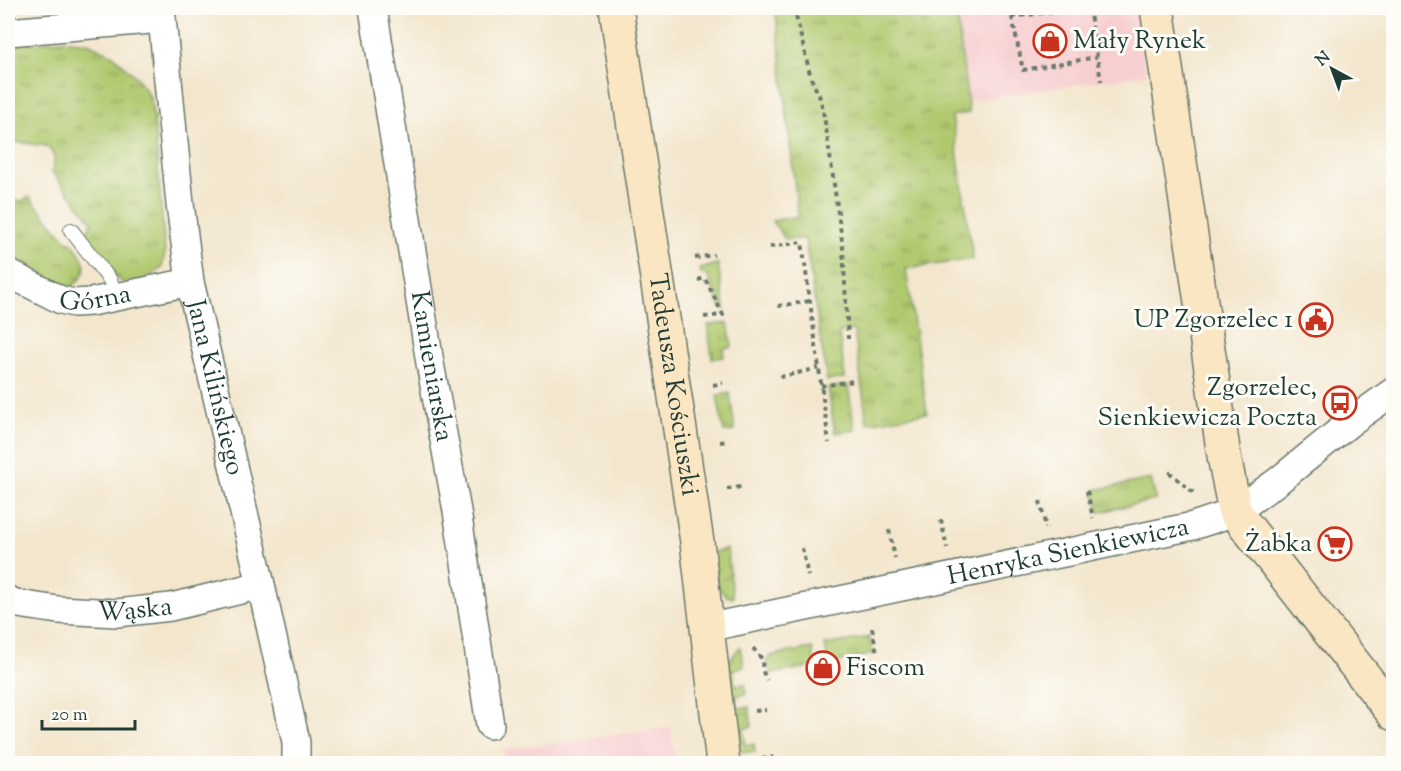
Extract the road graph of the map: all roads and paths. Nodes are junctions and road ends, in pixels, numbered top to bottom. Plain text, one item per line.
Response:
1 (373, 8) edge
2 (616, 8) edge
3 (794, 8) edge
4 (1011, 8) edge
5 (1083, 8) edge
6 (1089, 8) edge
7 (1157, 8) edge
8 (161, 13) edge
9 (1012, 17) junction
10 (8, 32) edge
11 (1097, 57) junction
12 (1101, 81) dead end
13 (71, 230) dead end
14 (770, 247) dead end
15 (714, 255) dead end
16 (694, 258) dead end
17 (8, 273) edge
18 (698, 280) dead end
19 (190, 282) junction
20 (116, 297) junction
21 (810, 301) junction
22 (778, 306) dead end
23 (703, 317) dead end
24 (848, 339) dead end
25 (819, 368) junction
26 (780, 377) dead end
27 (854, 381) dead end
28 (723, 383) dead end
29 (713, 385) dead end
30 (821, 386) junction
31 (1394, 391) edge
32 (729, 441) dead end
33 (720, 442) dead end
34 (829, 443) dead end
35 (1169, 472) dead end
36 (741, 487) dead end
37 (727, 489) dead end
38 (1087, 491) dead end
39 (1195, 494) dead end
40 (1040, 501) dead end
41 (1235, 512) junction
42 (941, 520) dead end
43 (1094, 521) dead end
44 (889, 531) dead end
45 (1047, 531) dead end
46 (802, 548) dead end
47 (947, 551) dead end
48 (896, 562) dead end
49 (808, 580) dead end
50 (261, 585) junction
51 (8, 600) edge
52 (706, 628) junction
53 (872, 628) dead end
54 (753, 648) dead end
55 (877, 653) dead end
56 (767, 680) dead end
57 (766, 710) dead end
58 (755, 711) dead end
59 (1394, 714) edge
60 (490, 725) dead end
61 (773, 758) dead end
62 (762, 759) dead end
63 (296, 764) edge
64 (723, 764) edge

1 - 60 street, Kamieniarska
2 - 52 street, Tadeusza Kościuszki
3 - 24 path
4 - 9 path
5 - 9 path
6 - 11 path
7 - 41 street
8 - 10 street
8 - 19 street, Jana Kilińskiego
9 - 11 path
11 - 12 path
13 - 20 lane
14 - 21 path
15 - 16 path
17 - 20 street, Górna
18 - 23 path
19 - 20 street, Górna
19 - 50 street, Jana Kilińskiego
21 - 22 path
21 - 25 path
25 - 26 path
25 - 30 path
27 - 30 path
28 - 29 path
30 - 34 path
31 - 41 street, Henryka Sienkiewicza
32 - 33 path
35 - 39 path
36 - 37 path
38 - 43 path
40 - 45 path
41 - 52 street, Henryka Sienkiewicza
41 - 59 street
42 - 47 path
44 - 48 path
46 - 49 path
50 - 51 street, Wąska
50 - 63 street, Jana Kilińskiego
52 - 64 street, Tadeusza Kościuszki
53 - 55 path
54 - 56 path
57 - 58 path
61 - 62 path

